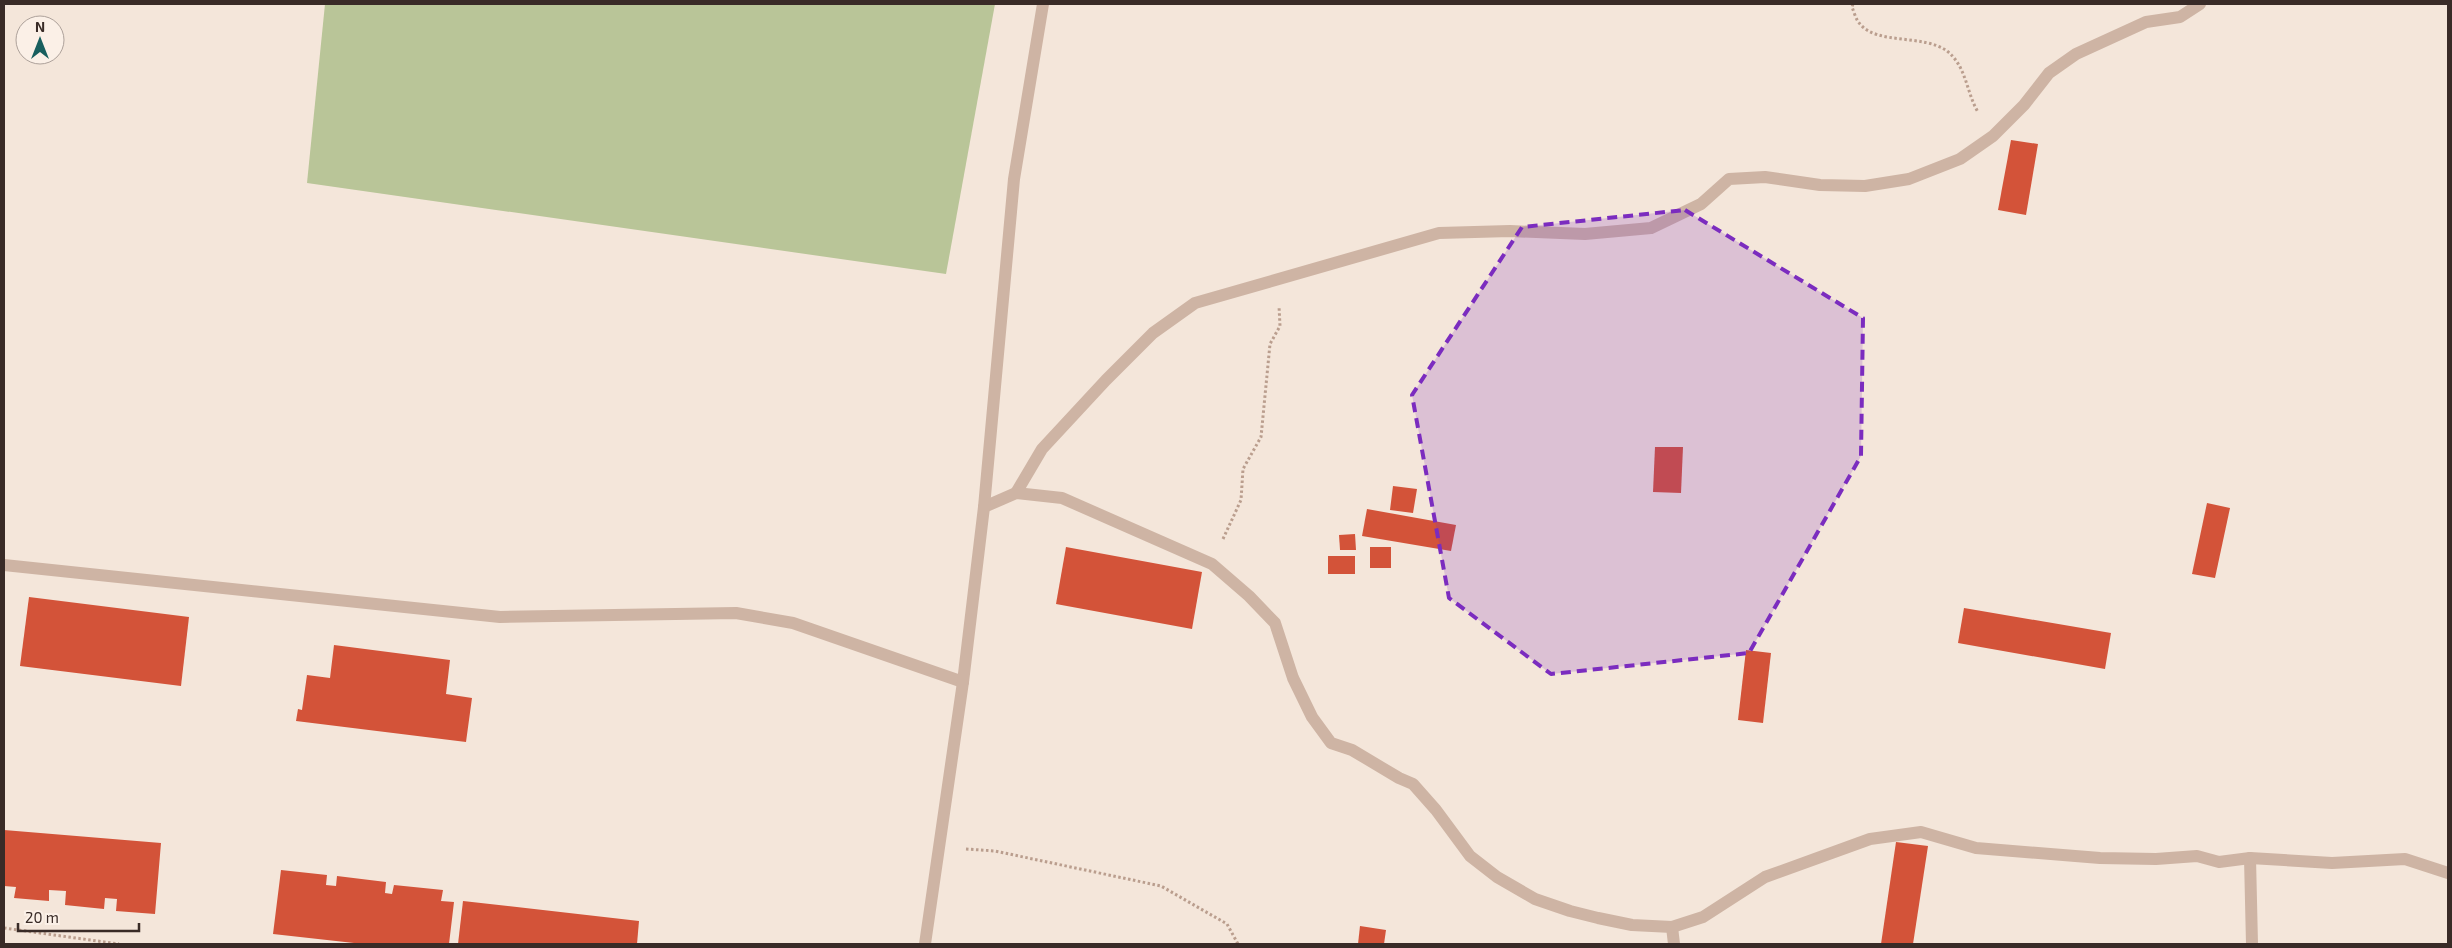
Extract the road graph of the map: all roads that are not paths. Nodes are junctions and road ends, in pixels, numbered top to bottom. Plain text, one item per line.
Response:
1 (1044, 4) edge
2 (2200, 4) edge
3 (1016, 493) junction
4 (984, 507) junction
5 (4, 565) edge
6 (964, 682) junction
7 (2250, 858) junction
8 (2448, 872) edge
9 (1672, 927) junction
10 (925, 944) edge
11 (1674, 944) edge
12 (2252, 944) edge

1 - 4 street
2 - 3 street
3 - 4 street
3 - 9 street
4 - 6 street
5 - 6 street
6 - 10 street
7 - 8 street
7 - 9 street
7 - 12 street
9 - 11 street

